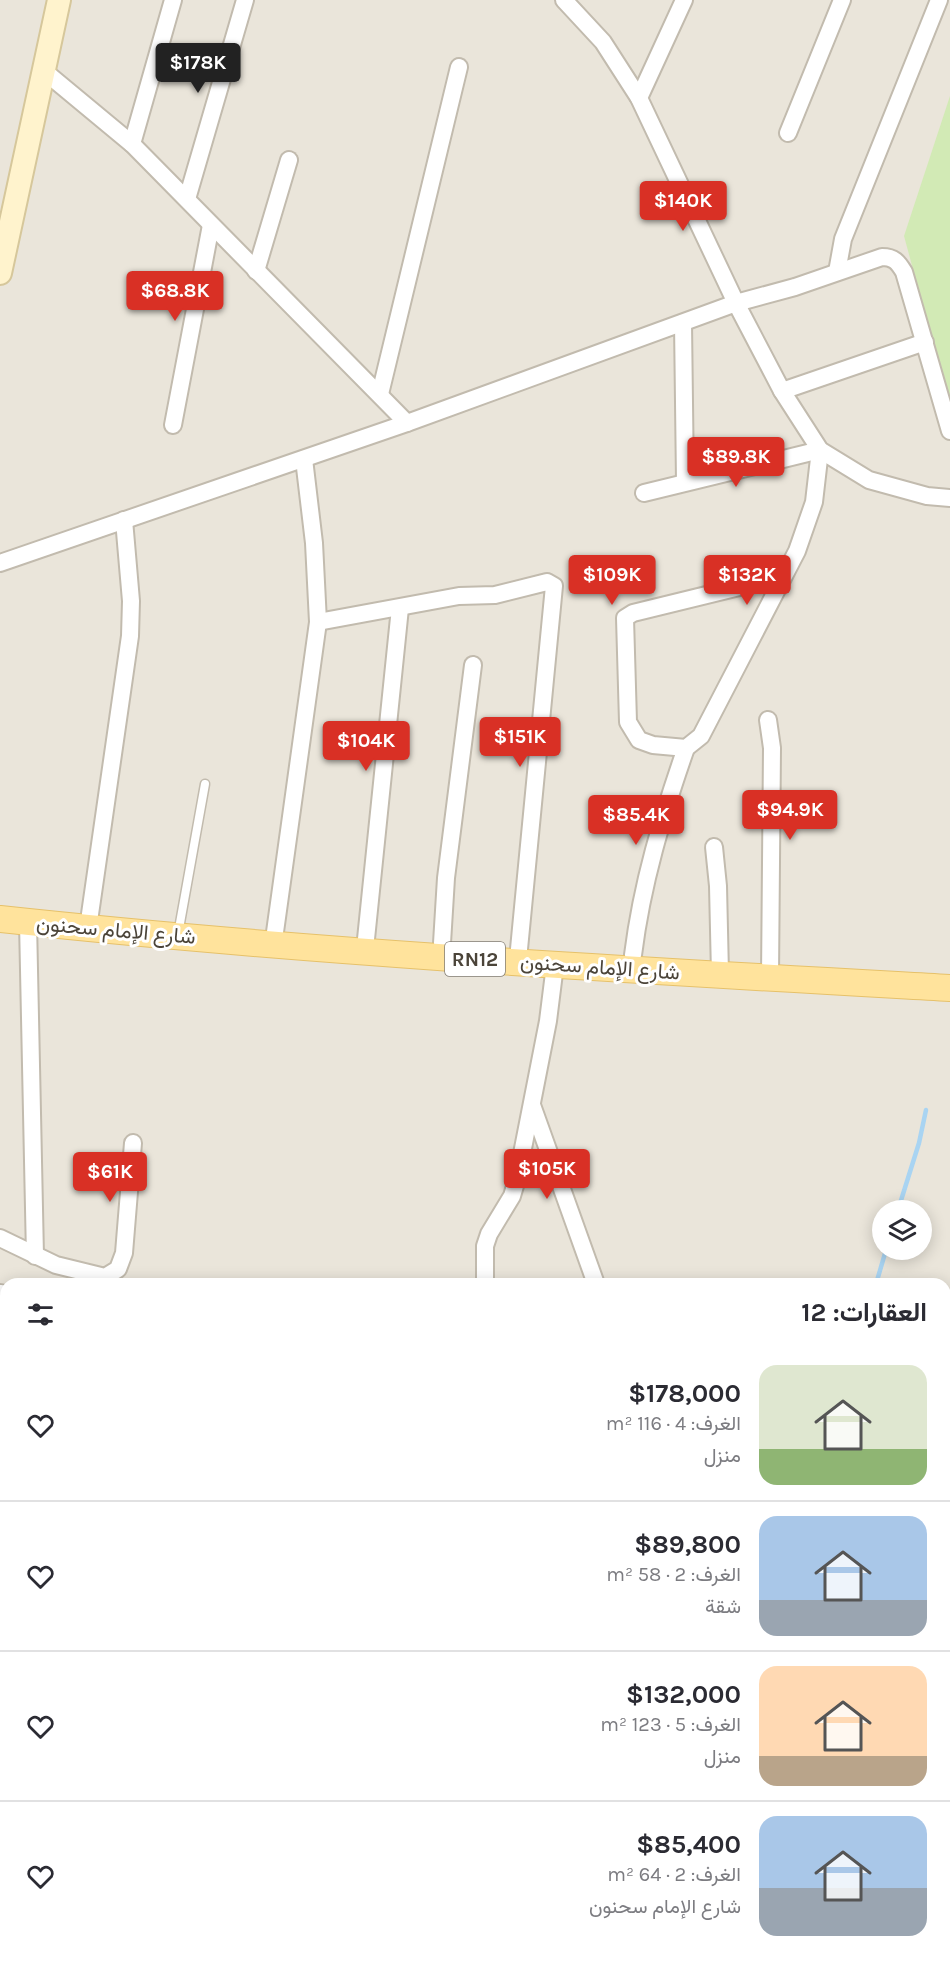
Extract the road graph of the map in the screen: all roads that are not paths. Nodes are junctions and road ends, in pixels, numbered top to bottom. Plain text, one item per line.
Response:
1 (59, 0) edge
2 (173, 0) edge
3 (245, 0) edge
4 (564, 0) edge
5 (684, 0) edge
6 (842, 0) edge
7 (939, 0) edge
8 (459, 67) dead end
9 (44, 71) junction
10 (639, 98) junction
11 (788, 133) dead end
12 (132, 144) junction
13 (289, 160) dead end
14 (187, 199) junction
15 (211, 225) junction
16 (1, 267) edge
17 (256, 271) junction
18 (837, 272) junction
19 (736, 303) junction
20 (683, 323) junction
21 (925, 342) junction
22 (782, 391) junction
23 (380, 394) junction
24 (407, 423) junction
25 (173, 425) dead end
26 (950, 431) edge
27 (820, 450) junction
28 (303, 459) junction
29 (685, 482) junction
30 (644, 493) dead end
31 (950, 498) edge
32 (124, 520) junction
33 (0, 563) edge
34 (784, 576) junction
35 (400, 608) junction
36 (318, 622) junction
37 (473, 665) dead end
38 (768, 720) dead end
39 (686, 748) junction
40 (205, 784) dead end
41 (714, 847) dead end
42 (0, 907) edge
43 (0, 919) edge
44 (28, 922) junction
45 (89, 922) junction
46 (180, 922) junction
47 (275, 932) junction
48 (366, 939) junction
49 (442, 943) junction
50 (519, 949) junction
51 (633, 955) junction
52 (555, 964) junction
53 (720, 967) junction
54 (770, 970) junction
55 (950, 972) edge
56 (950, 988) edge
57 (531, 1104) junction
58 (133, 1143) dead end
59 (0, 1238) edge
60 (35, 1256) junction
61 (98, 1278) edge
62 (107, 1278) edge
63 (485, 1278) edge
64 (594, 1278) edge

1 - 9 street
2 - 12 street
3 - 14 street
4 - 10 street
5 - 10 street
6 - 11 street
7 - 18 street
8 - 23 street
9 - 12 street
9 - 16 street
10 - 19 street
12 - 14 street
13 - 17 street
14 - 15 street
15 - 17 street
15 - 25 street
17 - 23 street
18 - 19 street
18 - 21 street
19 - 20 street
19 - 22 street
20 - 24 street
20 - 29 street
21 - 22 street
21 - 26 street
22 - 27 street
23 - 24 street
24 - 28 street
27 - 29 street
27 - 31 street
27 - 34 street
28 - 32 street
28 - 36 street
29 - 30 street
32 - 33 street
32 - 45 street
34 - 39 street
34 - 39 street
35 - 36 street
35 - 48 street
35 - 50 street
36 - 47 street
37 - 49 street
38 - 54 street
39 - 51 street
40 - 46 lane
41 - 53 street
42 - 45 main road, شارع الإمام سحنون / RN12
43 - 44 main road, شارع الإمام سحنون / RN12
44 - 45 main road, شارع الإمام سحنون / RN12
44 - 60 street
45 - 46 main road, شارع الإمام سحنون / RN12
45 - 52 main road, شارع الإمام سحنون / RN12
46 - 47 main road, شارع الإمام سحنون / RN12
47 - 48 main road, شارع الإمام سحنون / RN12
48 - 49 main road, شارع الإمام سحنون / RN12
49 - 50 main road, شارع الإمام سحنون / RN12
50 - 51 main road, شارع الإمام سحنون / RN12
51 - 53 main road, شارع الإمام سحنون / RN12
52 - 53 main road, شارع الإمام سحنون / RN12
52 - 57 street
53 - 54 main road, شارع الإمام سحنون / RN12
54 - 55 main road, شارع الإمام سحنون / RN12
54 - 56 main road, شارع الإمام سحنون / RN12
57 - 63 street
57 - 64 street
58 - 62 street
59 - 60 street
60 - 61 street

